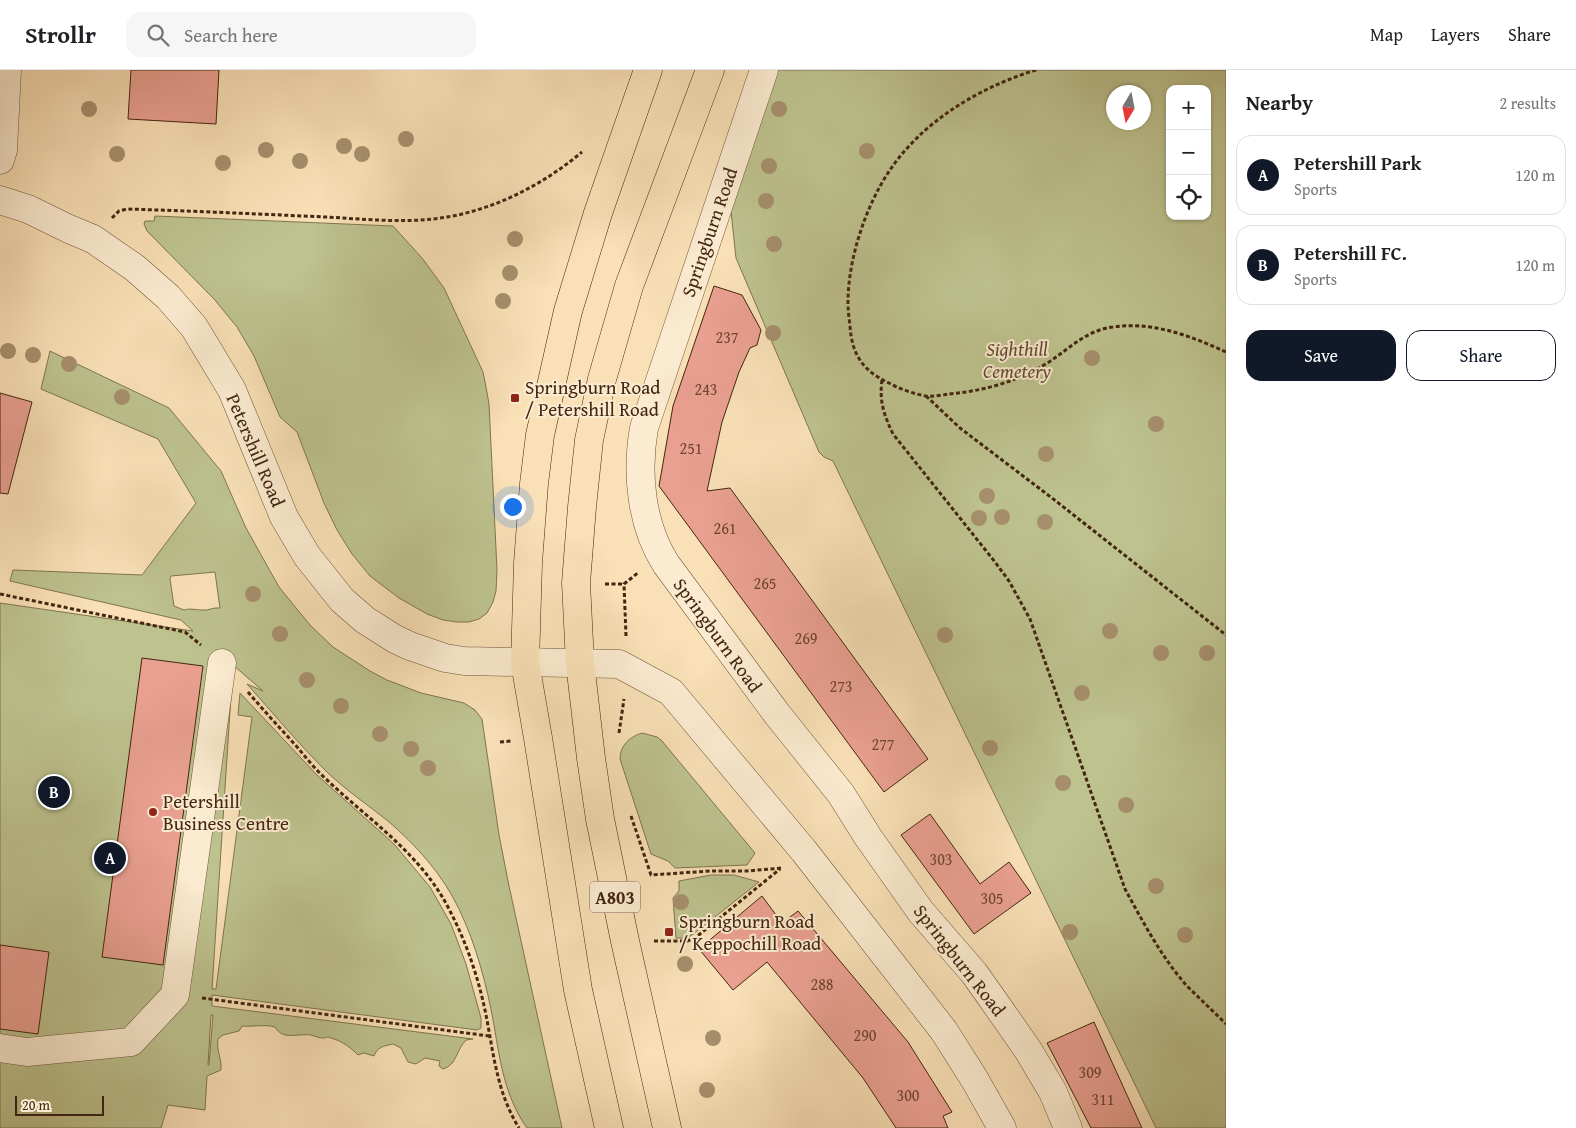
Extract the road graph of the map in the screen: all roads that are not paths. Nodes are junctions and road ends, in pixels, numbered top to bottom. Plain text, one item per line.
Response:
1 (7, 70) edge
2 (648, 70) edge
3 (710, 70) edge
4 (764, 70) edge
5 (0, 160) edge
6 (0, 200) edge
7 (222, 663) road end
8 (525, 663) junction
9 (580, 663) junction
10 (0, 1048) edge
11 (609, 1128) edge
12 (667, 1128) edge
13 (1002, 1128) edge
14 (1068, 1128) edge

1 - 5 street
2 - 8 main road, A803
3 - 9 main road, A803
4 - 14 street, Springburn Road
6 - 8 street, Petershill Road
7 - 10 street
8 - 9 street
8 - 11 main road, A803
9 - 12 main road, A803
9 - 13 street

